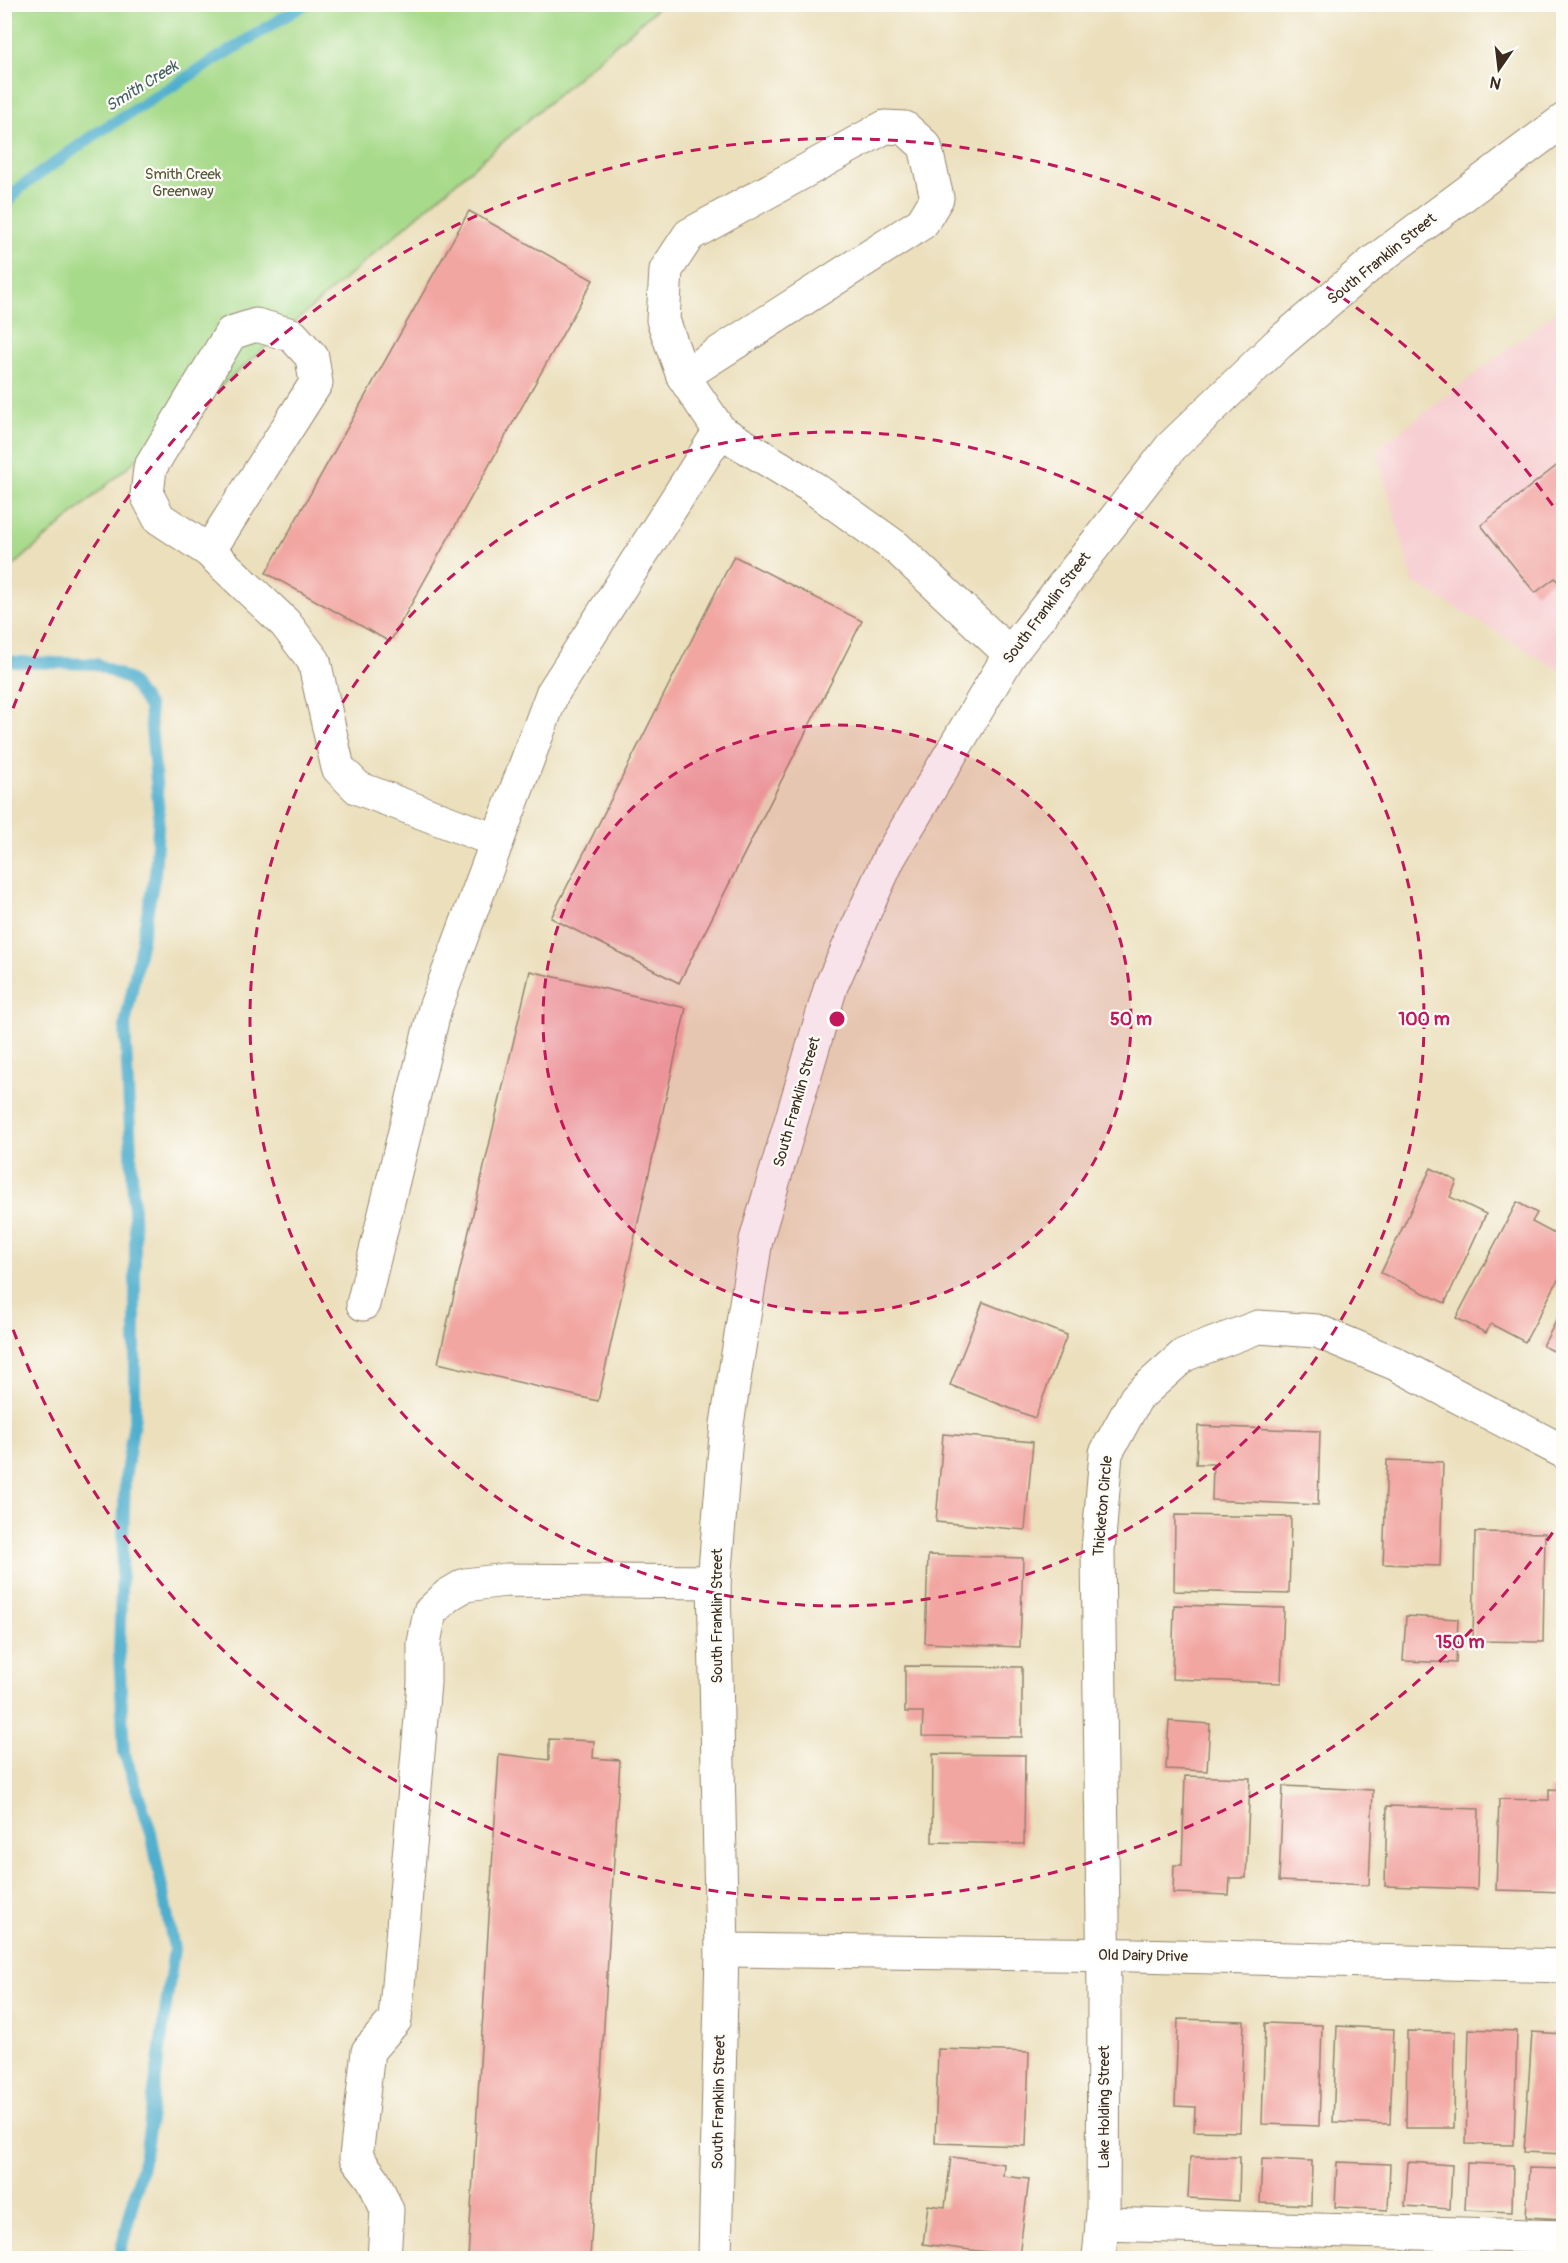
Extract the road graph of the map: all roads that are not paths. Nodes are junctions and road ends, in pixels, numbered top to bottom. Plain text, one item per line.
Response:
1 (1563, 120) edge
2 (683, 376) junction
3 (720, 431) junction
4 (209, 551) junction
5 (1010, 654) junction
6 (497, 841) junction
7 (363, 1304) dead end
8 (1563, 1452) edge
9 (714, 1582) junction
10 (722, 1950) junction
11 (1104, 1955) junction
12 (1563, 1965) edge
13 (1102, 2224) junction
14 (1563, 2237) edge
15 (1364, 2245) edge
16 (384, 2259) edge
17 (715, 2259) edge
18 (1099, 2259) edge

1 - 5 street, South Franklin Street
2 - 2 street
2 - 3 street
3 - 5 street
3 - 6 street
4 - 4 street
4 - 6 street
5 - 9 street, South Franklin Street
6 - 7 street
8 - 11 street, Thicketon Circle
9 - 10 street, South Franklin Street
9 - 16 street
10 - 11 street, Old Dairy Drive
10 - 17 street, South Franklin Street
11 - 12 street, Old Dairy Drive
11 - 13 street, Lake Holding Street
13 - 15 street
13 - 18 street, Lake Holding Street
14 - 15 street

